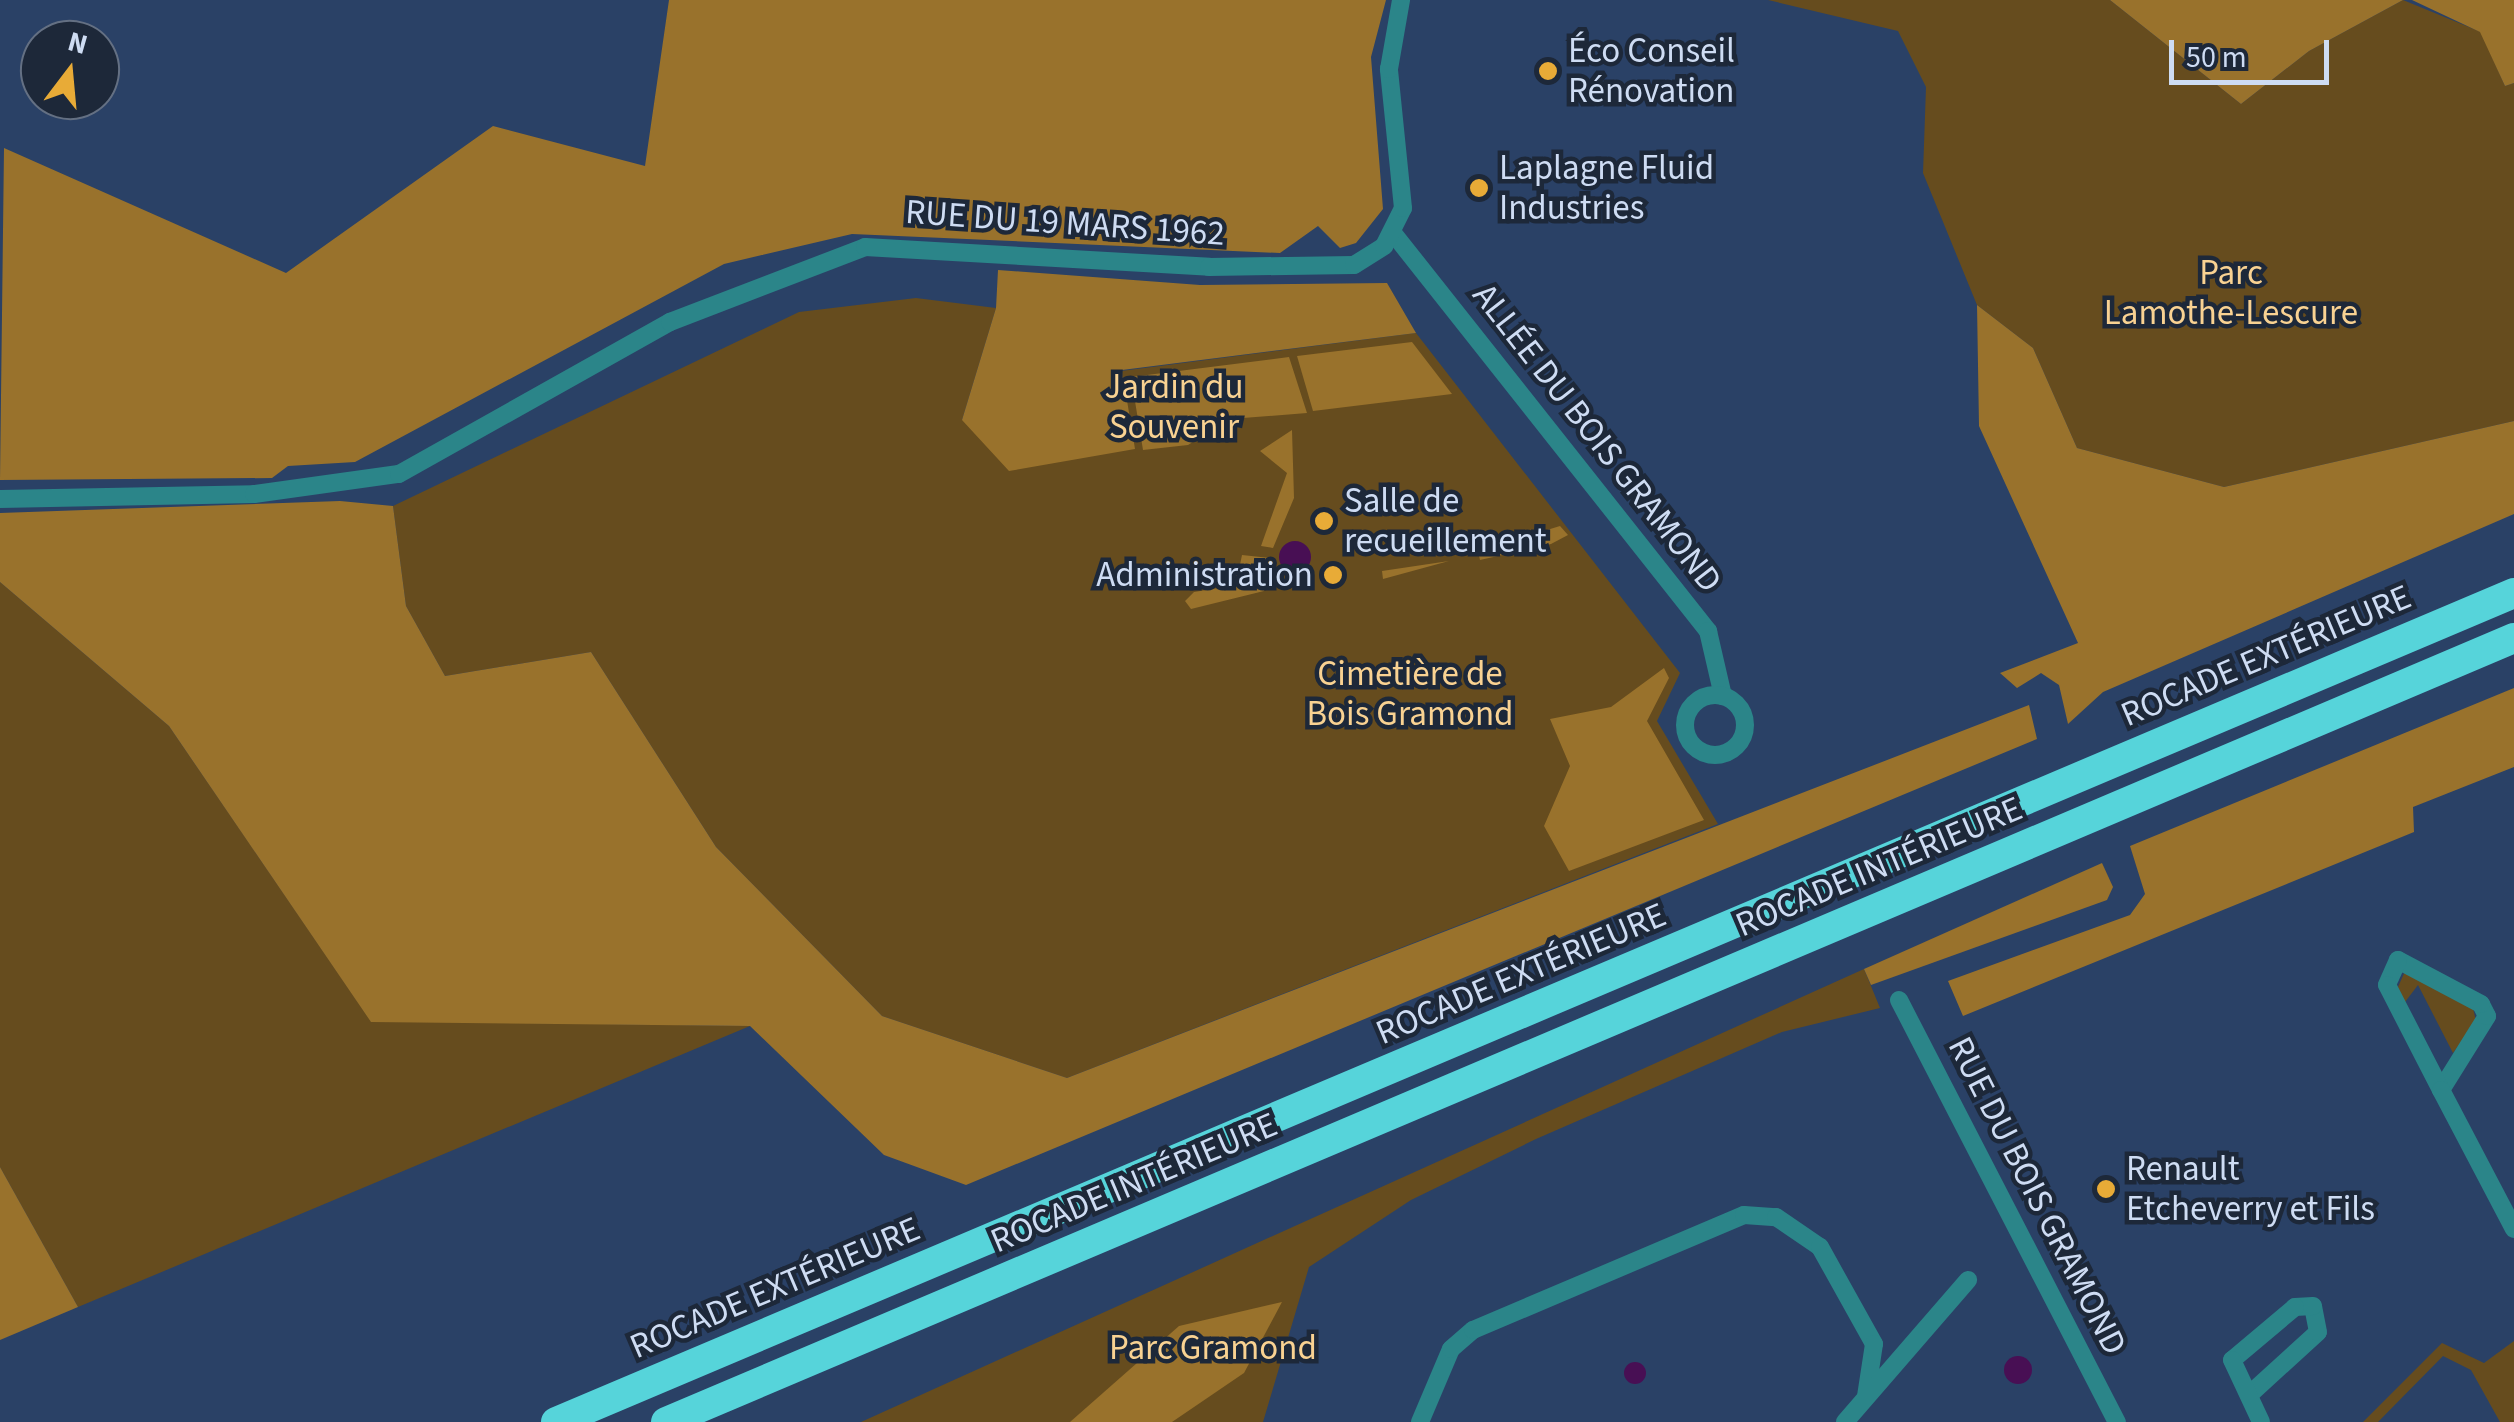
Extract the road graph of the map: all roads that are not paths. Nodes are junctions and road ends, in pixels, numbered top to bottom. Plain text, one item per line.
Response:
1 (1401, 0) edge
2 (1393, 233) junction
3 (0, 499) edge
4 (2514, 594) edge
5 (2514, 638) edge
6 (1723, 696) dead end
7 (1899, 1000) dead end
8 (2441, 1090) junction
9 (2514, 1230) edge
10 (1968, 1280) dead end
11 (2249, 1395) junction
12 (1866, 1396) junction
13 (556, 1422) edge
14 (666, 1422) edge
15 (1420, 1422) edge
16 (1845, 1422) edge
17 (2116, 1422) edge
18 (2261, 1422) edge

1 - 2 street
2 - 3 street, RUE DU 19 MARS 1962
2 - 6 street, ALLÉE DU BOIS GRAMOND
4 - 13 highway, ROCADE EXTÉRIEURE
5 - 14 highway, ROCADE INTÉRIEURE
7 - 17 street, RUE DU BOIS GRAMOND
8 - 8 street
8 - 9 street
10 - 12 street
11 - 11 street
11 - 18 street
12 - 15 street
12 - 16 street

